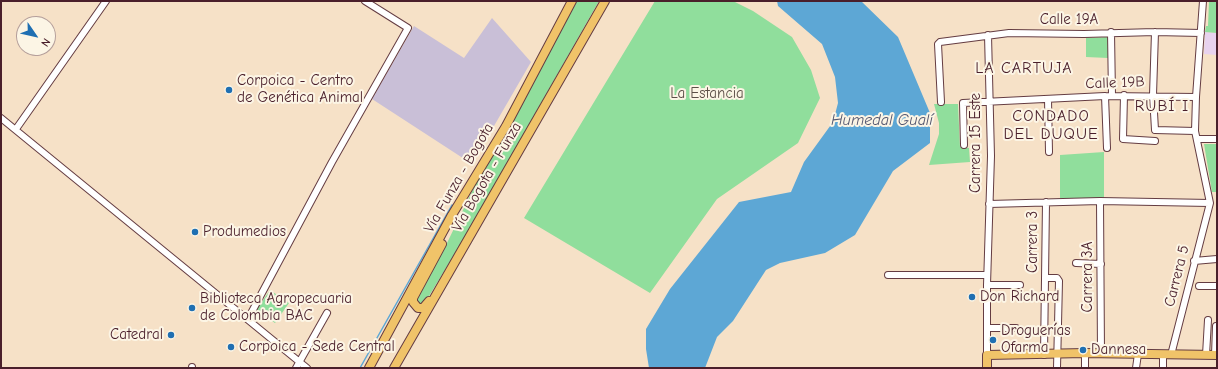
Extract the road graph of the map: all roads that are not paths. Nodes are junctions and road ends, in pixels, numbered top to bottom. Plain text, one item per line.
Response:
1 (106, 1) edge
2 (365, 1) edge
3 (572, 1) edge
4 (605, 1) edge
5 (1203, 1) edge
6 (1111, 32) junction
7 (1155, 32) junction
8 (1201, 33) junction
9 (988, 35) junction
10 (1124, 95) junction
11 (1154, 95) junction
12 (1105, 96) junction
13 (1112, 96) junction
14 (1196, 97) junction
15 (1048, 99) junction
16 (940, 102) dead end
17 (989, 102) junction
18 (1, 118) edge
19 (16, 129) junction
20 (1196, 131) junction
21 (1198, 139) junction
22 (1217, 139) edge
23 (1155, 141) dead end
24 (964, 145) dead end
25 (1107, 148) dead end
26 (1049, 152) dead end
27 (1100, 201) junction
28 (1046, 202) junction
29 (1210, 203) junction
30 (989, 204) junction
31 (452, 215) junction
32 (469, 237) junction
33 (1217, 259) edge
34 (1194, 261) junction
35 (1076, 263) dead end
36 (1101, 264) junction
37 (888, 275) dead end
38 (987, 275) junction
39 (1046, 278) junction
40 (987, 285) junction
41 (1020, 285) dead end
42 (1199, 286) dead end
43 (1217, 286) edge
44 (327, 313) dead end
45 (248, 319) junction
46 (1208, 320) dead end
47 (1216, 326) dead end
48 (986, 328) junction
49 (1016, 328) dead end
50 (1085, 353) junction
51 (1044, 354) junction
52 (1057, 354) junction
53 (1101, 354) junction
54 (1138, 354) junction
55 (987, 355) junction
56 (1167, 355) junction
57 (1206, 355) junction
58 (1216, 355) edge
59 (299, 362) junction
60 (296, 368) edge
61 (306, 368) edge
62 (369, 368) edge
63 (394, 368) edge
64 (987, 368) edge
65 (1057, 368) edge
66 (1085, 368) edge
67 (1136, 368) edge
68 (1163, 368) edge

1 - 19 street
2 - 45 street
3 - 31 main road, Vía Funza - Bogota
4 - 32 main road, Vía Bogota - Funza
5 - 8 street
6 - 7 street, Calle 19A
6 - 9 street, Calle 19A
6 - 13 street
7 - 8 street, Calle 19A
7 - 11 street
8 - 14 street
9 - 16 street, Calle 19A
9 - 17 street, Carrera 15 Este
10 - 11 street, Calle 19B
10 - 13 street, Calle 19B
10 - 23 street
11 - 14 street, Calle 19B
11 - 20 street
12 - 13 street, Calle 19B
12 - 15 street, Calle 19B
12 - 25 street
14 - 20 street
15 - 17 street, Calle 19B
15 - 26 street
17 - 24 street, Calle 19B
17 - 30 street, Carrera 15 Este
18 - 19 street
19 - 45 street
20 - 21 street
21 - 22 street
21 - 29 street
27 - 28 street
27 - 29 street
27 - 36 street, Carrera 3A
28 - 30 street
28 - 39 street, Carrera 3
29 - 34 street, Carrera 5
30 - 38 street, Carrera 15 Este
31 - 32 main road
31 - 62 main road, Vía Funza - Bogota
32 - 63 main road, Vía Bogota - Funza
33 - 34 street
34 - 56 street, Carrera 5
35 - 36 street
36 - 53 street, Carrera 3A
37 - 38 street
38 - 40 street, Carrera 15 Este
39 - 51 street, Carrera 3
39 - 52 street, Carrera 3
40 - 41 street
40 - 48 street, Carrera 15 Este
42 - 43 street
44 - 59 street
45 - 59 street
46 - 57 street
47 - 58 street
48 - 49 street
48 - 55 street, Carrera 15 Este
50 - 52 main road
50 - 53 main road
50 - 66 street
51 - 52 main road
51 - 55 main road
52 - 65 street, Carrera 3
53 - 54 main road
54 - 56 main road
54 - 67 street
55 - 64 main road
56 - 57 main road
56 - 68 street, Carrera 5
57 - 58 main road
59 - 60 street
59 - 61 street

